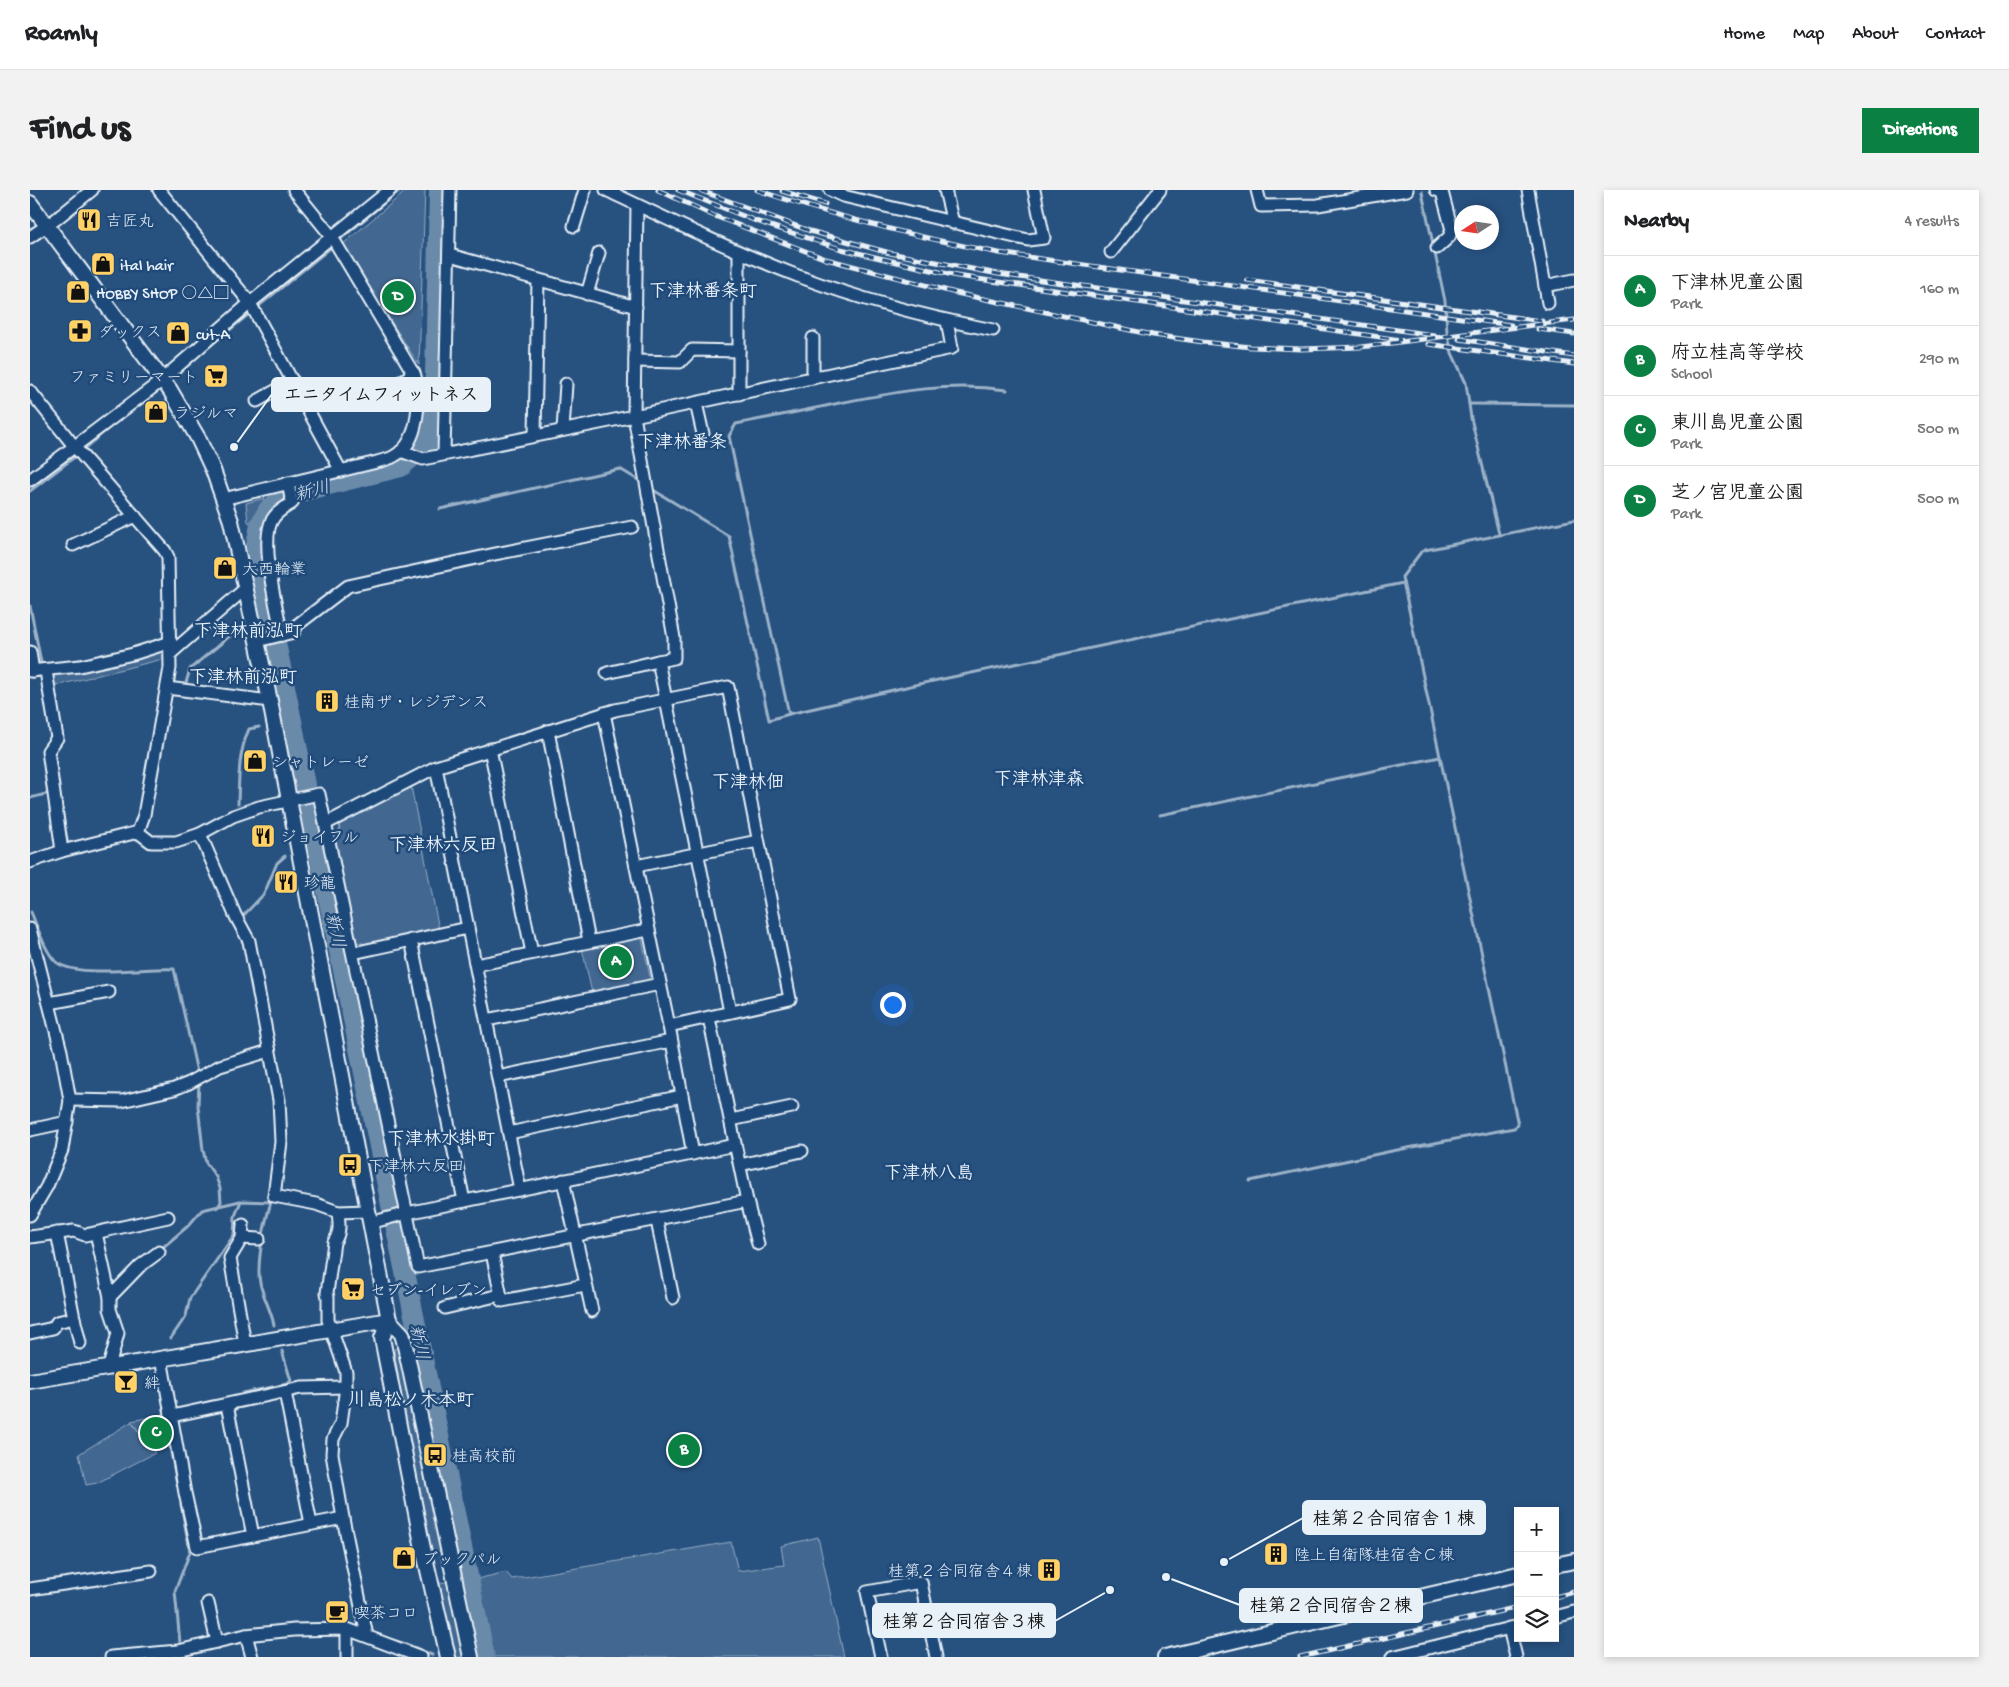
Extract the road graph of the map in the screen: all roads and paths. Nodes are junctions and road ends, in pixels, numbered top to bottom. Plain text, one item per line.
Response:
1 (92, 190) edge
2 (159, 190) edge
3 (294, 190) edge
4 (390, 190) edge
5 (450, 190) edge
6 (585, 190) edge
7 (606, 190) edge
8 (830, 190) edge
9 (945, 190) edge
10 (1034, 190) edge
11 (1160, 190) edge
12 (1257, 190) edge
13 (1407, 190) edge
14 (1436, 190) edge
15 (1528, 190) edge
16 (867, 196) edge
17 (30, 204) edge
18 (638, 205) junction
19 (952, 223) junction
20 (46, 225) junction
21 (574, 226) dead end
22 (30, 237) edge
23 (332, 237) junction
24 (1437, 248) dead end
25 (739, 252) junction
26 (1111, 252) dead end
27 (599, 253) dead end
28 (450, 255) junction
29 (538, 280) junction
30 (1574, 280) edge
31 (1545, 286) junction
32 (588, 294) junction
33 (250, 303) junction
34 (1548, 303) dead end
35 (636, 307) junction
36 (947, 321) junction
37 (993, 330) dead end
38 (813, 338) dead end
39 (739, 351) junction
40 (635, 361) junction
41 (414, 373) junction
42 (813, 378) junction
43 (163, 379) junction
44 (293, 381) junction
45 (566, 384) dead end
46 (30, 391) edge
47 (739, 394) junction
48 (257, 400) dead end
49 (373, 401) dead end
50 (696, 403) junction
51 (634, 416) junction
52 (564, 430) junction
53 (703, 434) dead end
54 (535, 435) junction
55 (78, 450) junction
56 (401, 451) junction
57 (444, 454) junction
58 (341, 471) junction
59 (30, 480) edge
60 (288, 483) junction
61 (224, 499) junction
62 (135, 516) junction
63 (632, 527) dead end
64 (73, 546) dead end
65 (246, 588) junction
66 (270, 638) junction
67 (171, 647) junction
68 (30, 652) edge
69 (658, 661) junction
70 (38, 671) edge
71 (607, 673) dead end
72 (167, 688) junction
73 (667, 700) junction
74 (270, 701) junction
75 (604, 714) junction
76 (548, 731) junction
77 (490, 749) junction
78 (436, 766) junction
79 (294, 799) junction
80 (327, 823) junction
81 (138, 832) junction
82 (200, 834) junction
83 (758, 842) junction
84 (62, 851) junction
85 (697, 854) junction
86 (30, 862) edge
87 (636, 866) junction
88 (468, 928) junction
89 (30, 930) edge
90 (648, 930) junction
91 (411, 940) junction
92 (590, 941) junction
93 (353, 953) junction
94 (532, 953) junction
95 (476, 965) junction
96 (660, 984) junction
97 (109, 992) dead end
98 (49, 1003) junction
99 (730, 1012) junction
100 (710, 1018) junction
101 (487, 1020) junction
102 (669, 1026) junction
103 (671, 1041) junction
104 (269, 1051) junction
105 (498, 1077) junction
106 (682, 1096) junction
107 (70, 1100) junction
108 (792, 1107) dead end
109 (731, 1120) junction
110 (67, 1122) junction
111 (30, 1130) edge
112 (509, 1133) junction
113 (735, 1145) junction
114 (802, 1151) dead end
115 (692, 1154) junction
116 (740, 1165) junction
117 (563, 1180) junction
118 (520, 1190) junction
119 (464, 1201) junction
120 (747, 1201) junction
121 (338, 1212) junction
122 (404, 1214) junction
123 (30, 1215) edge
124 (168, 1217) dead end
125 (369, 1217) junction
126 (658, 1221) junction
127 (243, 1225) dead end
128 (57, 1233) junction
129 (96, 1233) junction
130 (30, 1237) edge
131 (574, 1237) junction
132 (242, 1238) junction
133 (259, 1239) dead end
134 (758, 1244) dead end
135 (159, 1252) dead end
136 (492, 1253) junction
137 (585, 1284) junction
138 (500, 1296) junction
139 (110, 1297) junction
140 (673, 1298) dead end
141 (445, 1308) dead end
142 (592, 1311) dead end
143 (74, 1318) junction
144 (389, 1320) junction
145 (330, 1330) junction
146 (30, 1333) edge
147 (80, 1342) dead end
148 (245, 1344) junction
149 (161, 1358) junction
150 (109, 1367) junction
151 (30, 1381) edge
152 (346, 1387) junction
153 (285, 1392) junction
154 (227, 1405) junction
155 (172, 1416) junction
156 (343, 1518) junction
157 (311, 1524) junction
158 (253, 1536) junction
159 (1574, 1561) edge
160 (451, 1563) junction
161 (1559, 1564) edge
162 (428, 1568) junction
163 (151, 1571) dead end
164 (1514, 1575) edge
165 (30, 1589) edge
166 (208, 1603) dead end
167 (1574, 1612) edge
168 (1559, 1616) edge
169 (1514, 1627) edge
170 (347, 1629) junction
171 (246, 1635) junction
172 (367, 1636) junction
173 (217, 1642) junction
174 (1515, 1642) edge
175 (203, 1651) edge
176 (178, 1654) edge
177 (111, 1657) edge
178 (252, 1657) edge
179 (347, 1657) edge
180 (421, 1657) edge
181 (448, 1657) edge
182 (471, 1657) edge
183 (881, 1657) edge
184 (936, 1657) edge
185 (1165, 1657) edge
186 (1392, 1657) edge
187 (1516, 1657) edge

1 - 20 street
2 - 33 street
3 - 23 street
4 - 23 street
5 - 28 street
6 - 21 street
7 - 18 street
8 - 16 street
9 - 19 street
10 - 19 street
11 - 26 street
12 - 13 street
14 - 24 street
15 - 31 street
16 - 19 street
17 - 20 street
18 - 25 street
18 - 35 street
20 - 22 street
20 - 43 street
23 - 33 street
23 - 41 street
25 - 36 street
25 - 39 street
27 - 32 street
28 - 29 street
28 - 57 street
29 - 32 street
29 - 54 street
30 - 31 street
31 - 34 street
32 - 35 street
33 - 43 street
33 - 44 street
35 - 40 street
36 - 37 street
36 - 42 street
38 - 42 street
39 - 40 street
39 - 47 street
40 - 51 street
41 - 49 street
41 - 56 street
42 - 47 street
43 - 55 street
43 - 61 street
44 - 48 street
44 - 58 street
45 - 52 street
46 - 55 street
47 - 50 street
50 - 51 street
50 - 53 street
51 - 52 street
51 - 69 street
52 - 54 street
54 - 57 street
55 - 59 street
55 - 62 street
56 - 57 street
56 - 58 street
58 - 60 street
60 - 61 street
60 - 66 street
61 - 65 street
62 - 64 street
62 - 67 street
63 - 66 street
65 - 66 street
65 - 67 street
66 - 74 street
67 - 70 street
67 - 72 street
68 - 70 street
69 - 71 street
69 - 73 street
70 - 84 street
72 - 74 street
72 - 81 street
73 - 75 street
73 - 83 street
73 - 85 street
74 - 79 street
75 - 76 street
75 - 87 street
76 - 77 street
76 - 92 street
77 - 78 street
77 - 94 street
78 - 80 street
78 - 88 street
79 - 80 street
79 - 82 street
79 - 125 street
80 - 93 street
81 - 82 street
81 - 84 street
82 - 104 street
83 - 85 street
83 - 99 street
84 - 86 street
85 - 87 street
85 - 99 street
87 - 90 street
88 - 91 street
88 - 95 street
89 - 98 street
90 - 92 street
90 - 96 street
91 - 93 street
91 - 119 street
92 - 94 street
93 - 122 street
94 - 95 street
95 - 101 street
96 - 101 street
96 - 102 street
97 - 98 street
98 - 107 street
99 - 100 street
100 - 102 street
100 - 109 street
101 - 105 street
102 - 103 street
103 - 105 street
103 - 106 street
104 - 107 street
104 - 121 street
105 - 112 street
106 - 112 street
106 - 115 street
107 - 110 street
108 - 109 street
109 - 113 street
110 - 111 street
110 - 123 street
112 - 118 street
113 - 115 street
113 - 116 street
114 - 116 street
115 - 117 street
116 - 120 street
117 - 118 street
117 - 131 street
118 - 119 street
119 - 122 street
120 - 126 street
120 - 134 street
121 - 125 street
121 - 145 street
122 - 125 street
122 - 136 street
124 - 129 street
125 - 144 street
126 - 131 street
126 - 140 street
127 - 132 street
128 - 129 street
128 - 130 street
128 - 143 street
129 - 139 street
131 - 136 street
131 - 137 street
132 - 133 street
132 - 148 street
135 - 139 street
136 - 138 street
137 - 138 street
137 - 142 street
138 - 141 street
139 - 150 street
143 - 146 street
143 - 147 street
144 - 145 street
144 - 160 street
144 - 162 street
145 - 148 street
145 - 152 street
148 - 149 street
149 - 150 street
149 - 155 street
150 - 151 street
152 - 153 street
152 - 156 street
153 - 154 street
153 - 157 street
154 - 155 street
154 - 158 street
155 - 158 street
156 - 157 street
156 - 172 street
157 - 158 street
159 - 161 street
160 - 162 street
160 - 182 street
162 - 181 street
163 - 165 street
164 - 185 street
166 - 173 street
167 - 168 street
169 - 186 street
170 - 171 street
170 - 172 street
170 - 179 street
171 - 173 street
171 - 178 street
172 - 180 street
173 - 175 street
174 - 187 street
175 - 176 street
176 - 177 street
183 - 184 street

